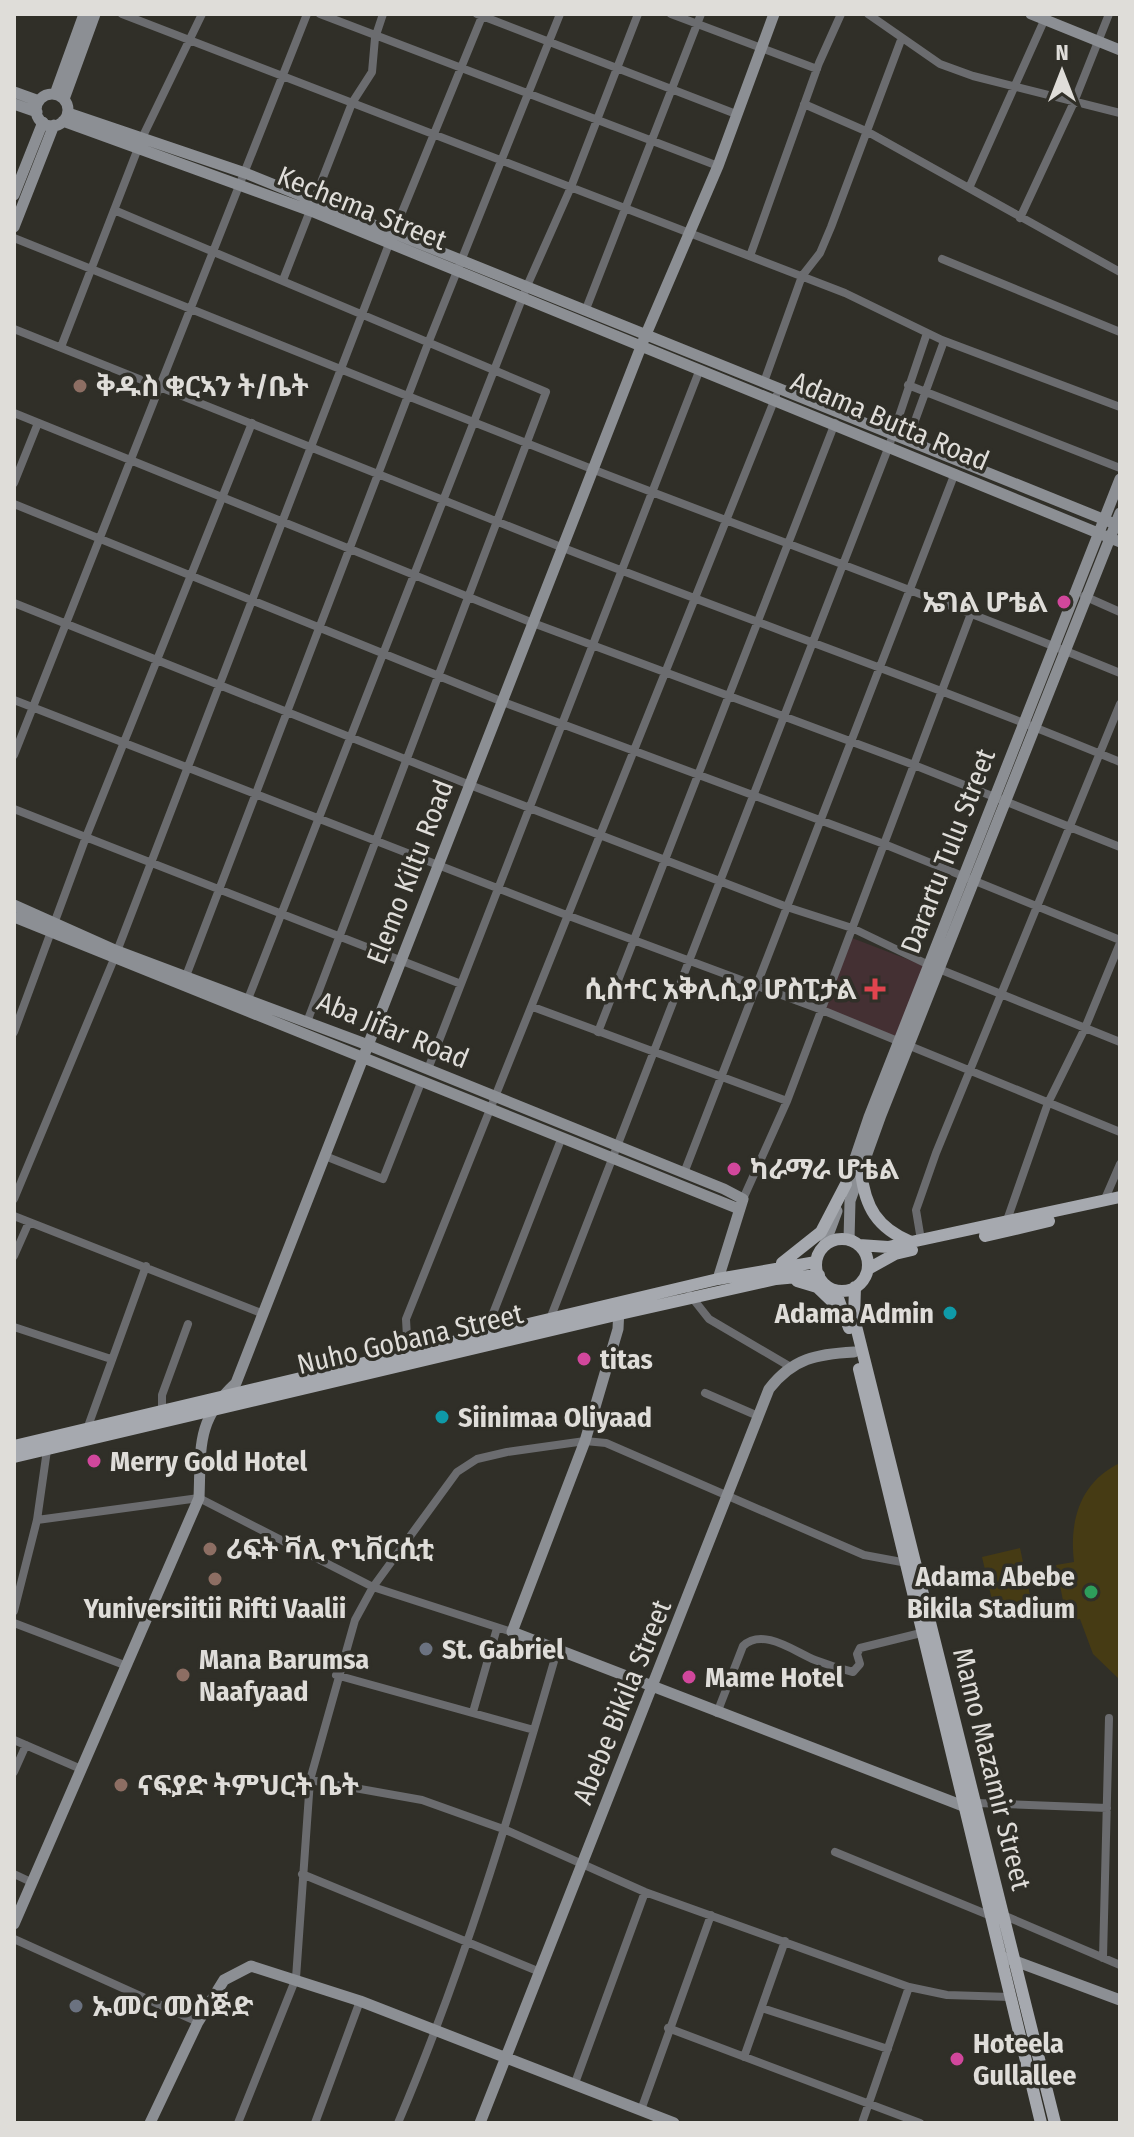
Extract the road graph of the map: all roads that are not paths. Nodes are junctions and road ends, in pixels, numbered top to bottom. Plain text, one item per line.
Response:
1 (84, 14) edge
2 (95, 14) edge
3 (122, 14) edge
4 (202, 14) edge
5 (307, 14) edge
6 (320, 14) edge
7 (383, 14) edge
8 (560, 14) edge
9 (638, 14) edge
10 (671, 14) edge
11 (701, 14) edge
12 (774, 14) edge
13 (841, 14) edge
14 (868, 14) edge
15 (1031, 14) edge
16 (1109, 14) edge
17 (481, 15) edge
18 (1046, 17) edge
19 (697, 24) junction
20 (375, 38) junction
21 (901, 40) junction
22 (191, 41) junction
23 (1097, 41) junction
24 (549, 42) junction
25 (760, 48) junction
26 (1120, 50) edge
27 (462, 68) junction
28 (617, 68) junction
29 (817, 69) junction
30 (282, 76) junction
31 (1015, 87) junction
32 (672, 89) junction
33 (14, 92) edge
34 (529, 94) junction
35 (60, 97) junction
36 (1074, 102) junction
37 (352, 103) junction
38 (14, 104) edge
39 (804, 104) junction
40 (1120, 113) edge
41 (736, 114) junction
42 (51, 116) junction
43 (597, 120) junction
44 (868, 132) junction
45 (436, 135) junction
46 (651, 141) junction
47 (141, 142) junction
48 (502, 161) junction
49 (718, 166) junction
50 (245, 173) junction
51 (239, 185) junction
52 (571, 187) junction
53 (969, 188) junction
54 (14, 195) edge
55 (313, 206) junction
56 (625, 208) junction
57 (114, 210) junction
58 (1020, 218) junction
59 (14, 227) edge
60 (691, 233) junction
61 (14, 238) edge
62 (392, 239) junction
63 (213, 251) junction
64 (750, 256) junction
65 (942, 259) dead end
66 (459, 265) junction
67 (92, 269) junction
68 (1120, 272) edge
69 (802, 276) junction
70 (283, 280) junction
71 (525, 291) junction
72 (190, 308) junction
73 (586, 309) junction
74 (363, 313) junction
75 (14, 329) edge
76 (1120, 332) edge
77 (927, 333) junction
78 (644, 340) junction
79 (429, 341) junction
80 (944, 341) junction
81 (61, 347) junction
82 (495, 368) junction
83 (342, 369) junction
84 (700, 369) junction
85 (764, 382) junction
86 (908, 385) junction
87 (160, 387) junction
88 (926, 392) junction
89 (777, 393) junction
90 (408, 395) junction
91 (1120, 407) edge
92 (14, 413) edge
93 (474, 421) junction
94 (38, 423) junction
95 (252, 423) junction
96 (835, 423) junction
97 (891, 433) junction
98 (908, 440) junction
99 (528, 443) junction
100 (889, 446) junction
101 (311, 447) junction
102 (131, 460) junction
103 (1120, 468) edge
104 (593, 469) junction
105 (378, 473) junction
106 (955, 473) junction
107 (1120, 479) edge
108 (14, 483) edge
109 (652, 492) junction
110 (224, 497) junction
111 (443, 499) junction
112 (14, 504) edge
113 (727, 520) junction
114 (283, 521) junction
115 (498, 521) junction
116 (1113, 528) edge
117 (100, 539) junction
118 (788, 544) junction
119 (350, 547) junction
120 (563, 548) junction
121 (843, 565) junction
122 (622, 570) junction
123 (414, 573) junction
124 (192, 576) junction
125 (910, 591) junction
126 (470, 595) junction
127 (1081, 595) junction
128 (696, 599) junction
129 (252, 601) junction
130 (14, 603) edge
131 (972, 611) junction
132 (1120, 612) edge
133 (757, 622) junction
134 (66, 623) junction
135 (533, 623) junction
136 (319, 628) junction
137 (812, 643) junction
138 (593, 646) junction
139 (1060, 648) junction
140 (383, 653) junction
141 (157, 660) junction
142 (879, 669) junction
143 (666, 673) junction
144 (1120, 673) edge
145 (439, 676) junction
146 (219, 685) junction
147 (942, 690) junction
148 (728, 697) junction
149 (14, 700) edge
150 (503, 702) junction
151 (1120, 704) edge
152 (33, 708) junction
153 (287, 712) junction
154 (783, 718) junction
155 (562, 724) junction
156 (1030, 725) junction
157 (350, 737) junction
158 (123, 743) junction
159 (850, 744) junction
160 (635, 752) junction
161 (1100, 753) junction
162 (14, 755) edge
163 (406, 760) junction
164 (1120, 762) edge
165 (914, 765) junction
166 (187, 768) junction
167 (697, 776) junction
168 (470, 785) junction
169 (255, 794) junction
170 (753, 797) junction
171 (1001, 799) junction
172 (529, 808) junction
173 (14, 809) edge
174 (318, 819) junction
175 (819, 823) junction
176 (1070, 827) junction
177 (601, 836) junction
178 (86, 837) junction
179 (375, 841) junction
180 (884, 844) junction
181 (1120, 847) edge
182 (665, 860) junction
183 (151, 863) junction
184 (438, 866) junction
185 (963, 878) junction
186 (720, 881) junction
187 (975, 883) junction
188 (219, 889) junction
189 (498, 889) junction
190 (14, 905) edge
191 (787, 907) junction
192 (1037, 907) junction
193 (281, 914) junction
194 (569, 916) junction
195 (14, 917) edge
196 (50, 928) junction
197 (852, 928) junction
198 (338, 937) junction
199 (633, 941) junction
200 (1120, 941) edge
201 (116, 955) junction
202 (401, 961) junction
203 (689, 962) junction
204 (935, 967) junction
205 (186, 976) junction
206 (461, 984) junction
207 (756, 988) junction
208 (1002, 994) junction
209 (248, 999) junction
210 (533, 1007) junction
211 (822, 1010) junction
212 (307, 1022) junction
213 (1085, 1028) junction
214 (14, 1032) edge
215 (598, 1032) junction
216 (1120, 1042) edge
217 (904, 1045) junction
218 (366, 1050) junction
219 (653, 1054) junction
220 (970, 1071) junction
221 (425, 1074) junction
222 (720, 1079) junction
223 (787, 1101) junction
224 (495, 1103) junction
225 (1048, 1103) junction
226 (1120, 1132) edge
227 (562, 1137) junction
228 (615, 1152) junction
229 (325, 1156) junction
230 (1120, 1164) edge
231 (861, 1172) junction
232 (684, 1173) junction
233 (846, 1184) junction
234 (1120, 1197) edge
235 (14, 1199) edge
236 (1104, 1201) junction
237 (741, 1204) junction
238 (1120, 1205) edge
239 (14, 1216) edge
240 (29, 1222) junction
241 (1006, 1227) junction
242 (916, 1241) junction
243 (854, 1242) junction
244 (824, 1246) junction
245 (895, 1254) junction
246 (14, 1256) edge
247 (816, 1262) junction
248 (146, 1266) junction
249 (776, 1266) junction
250 (868, 1269) junction
251 (819, 1275) junction
252 (786, 1278) junction
253 (718, 1279) junction
254 (855, 1287) junction
255 (835, 1290) junction
256 (690, 1293) junction
257 (619, 1308) junction
258 (261, 1313) junction
259 (850, 1317) junction
260 (550, 1320) junction
261 (188, 1324) dead end
262 (14, 1327) edge
263 (485, 1336) junction
264 (854, 1352) junction
265 (111, 1359) junction
266 (409, 1359) junction
267 (862, 1365) junction
268 (789, 1366) junction
269 (705, 1393) dead end
270 (215, 1404) junction
271 (162, 1411) junction
272 (758, 1416) junction
273 (85, 1436) junction
274 (585, 1441) junction
275 (14, 1446) edge
276 (47, 1450) junction
277 (14, 1457) edge
278 (727, 1497) junction
279 (199, 1498) junction
280 (37, 1520) junction
281 (910, 1562) junction
282 (373, 1587) junction
283 (14, 1611) edge
284 (14, 1623) edge
285 (497, 1628) junction
286 (928, 1630) junction
287 (512, 1632) junction
288 (557, 1651) junction
289 (127, 1666) junction
290 (336, 1675) junction
291 (654, 1688) junction
292 (473, 1712) junction
293 (717, 1713) junction
294 (1109, 1718) dead end
295 (534, 1730) junction
296 (14, 1740) edge
297 (26, 1745) junction
298 (81, 1769) junction
299 (14, 1772) edge
300 (310, 1780) junction
301 (974, 1808) junction
302 (1107, 1808) junction
303 (506, 1830) junction
304 (835, 1852) dead end
305 (583, 1865) junction
306 (14, 1874) edge
307 (302, 1874) junction
308 (31, 1882) junction
309 (645, 1892) junction
310 (711, 1915) junction
311 (997, 1915) junction
312 (14, 1924) edge
313 (14, 1939) edge
314 (785, 1941) junction
315 (467, 1942) junction
316 (999, 1955) junction
317 (1103, 1958) junction
318 (1014, 1961) junction
319 (1120, 1965) edge
320 (540, 1972) junction
321 (296, 1978) junction
322 (909, 1987) junction
323 (1010, 1997) junction
324 (1120, 2000) edge
325 (360, 2001) junction
326 (762, 2008) junction
327 (198, 2022) junction
328 (668, 2028) junction
329 (436, 2032) junction
330 (888, 2049) junction
331 (505, 2057) junction
332 (744, 2057) junction
333 (575, 2083) junction
334 (869, 2104) junction
335 (641, 2110) junction
336 (150, 2123) edge
337 (238, 2123) edge
338 (315, 2123) edge
339 (398, 2123) edge
340 (480, 2123) edge
341 (674, 2123) edge
342 (862, 2123) edge
343 (920, 2123) edge
344 (1041, 2123) edge
345 (1055, 2123) edge

1 - 35 street
2 - 35 street
3 - 22 street
4 - 22 street
5 - 30 street
6 - 20 street
7 - 20 street
8 - 24 street
9 - 28 street
10 - 19 street
11 - 19 street
12 - 25 street, Elemo Kiltu Road
13 - 29 street
14 - 21 street
15 - 18 street
16 - 23 street
17 - 24 street
17 - 27 street
18 - 23 street
18 - 31 street
19 - 25 street
19 - 32 street
20 - 27 street
20 - 37 street
21 - 31 street
21 - 44 street
22 - 30 street
22 - 47 street
23 - 26 street
23 - 36 street
24 - 28 street
24 - 34 street
25 - 29 street
25 - 41 street, Elemo Kiltu Road
27 - 34 street
27 - 45 street
28 - 32 street
28 - 43 street
29 - 39 street
30 - 37 street
30 - 50 street
31 - 36 street
31 - 53 street
32 - 41 street
32 - 46 street
33 - 42 street
34 - 43 street
34 - 48 street
35 - 42 street
35 - 42 street
36 - 40 street
36 - 58 street
37 - 45 street
37 - 55 street
38 - 42 street
39 - 44 street
39 - 64 street
41 - 49 street, Elemo Kiltu Road
42 - 47 street, Kechema Street
42 - 54 street
42 - 59 street
43 - 46 street
43 - 52 street
44 - 53 street
44 - 69 street
45 - 48 street
45 - 62 street
46 - 49 street
46 - 56 street
47 - 50 street, Kechema Street
47 - 51 street, Kechema Street
47 - 57 street
48 - 52 street
48 - 66 street
49 - 60 street, Elemo Kiltu Road
50 - 51 street
50 - 55 street, Kechema Street
51 - 55 street, Kechema Street
51 - 63 street
52 - 56 street
52 - 71 street
53 - 58 street
55 - 62 street, Kechema Street
55 - 70 street
56 - 60 street
56 - 73 street
57 - 63 street
57 - 67 street
58 - 68 street
60 - 64 street
60 - 78 street, Elemo Kiltu Road
61 - 67 street
62 - 66 street, Kechema Street
62 - 74 street
63 - 70 street
63 - 72 street
64 - 69 street
65 - 76 street
66 - 71 street, Kechema Street
66 - 79 street
67 - 72 street
67 - 81 street
69 - 77 street
69 - 85 street
70 - 74 street
71 - 73 street, Kechema Street
71 - 78 street, Kechema Street
71 - 82 street
72 - 83 street
72 - 87 street
73 - 78 street, Kechema Street
74 - 79 street
74 - 83 street
75 - 81 street
77 - 80 street
77 - 86 street
78 - 84 street, Adama Butta Road
78 - 85 street, Adama Butta Road
78 - 104 street, Elemo Kiltu Road
79 - 82 street
79 - 90 street
80 - 88 street
80 - 91 street
81 - 87 street
82 - 93 street
82 - 99 street
83 - 90 street
83 - 101 street
84 - 89 street, Adama Butta Road
84 - 109 street
85 - 89 street, Adama Butta Road
86 - 88 street
86 - 97 street
87 - 95 street
87 - 102 street
88 - 98 street
88 - 103 street
89 - 96 street, Adama Butta Road
89 - 97 street, Adama Butta Road
89 - 113 street
90 - 93 street
90 - 105 street
92 - 94 street
93 - 99 street
93 - 111 street
94 - 102 street
94 - 108 street
95 - 101 street
95 - 110 street
96 - 100 street, Adama Butta Road
96 - 118 street
97 - 98 street, Adama Butta Road
97 - 100 street
98 - 116 street, Adama Butta Road
99 - 104 street
99 - 115 street
100 - 106 street, Adama Butta Road
100 - 121 street
101 - 105 street
101 - 114 street
102 - 110 street
102 - 117 street
104 - 109 street
104 - 120 street, Elemo Kiltu Road
105 - 111 street
105 - 119 street
106 - 116 street, Adama Butta Road
106 - 125 street
107 - 116 street, Darartu Tulu Street
109 - 113 street
109 - 122 street
110 - 114 street
110 - 124 street
111 - 115 street
111 - 123 street
112 - 117 street
113 - 118 street
113 - 128 street
114 - 119 street
114 - 129 street
115 - 120 street
115 - 126 street
116 - 127 street, Darartu Tulu Street
117 - 124 street
117 - 134 street
118 - 121 street
118 - 133 street
119 - 123 street
119 - 136 street
120 - 122 street
120 - 135 street, Elemo Kiltu Road
121 - 125 street
121 - 137 street
122 - 128 street
122 - 138 street
123 - 126 street
123 - 140 street
124 - 129 street
124 - 141 street
125 - 131 street
125 - 142 street
126 - 135 street
126 - 145 street
127 - 132 street
127 - 139 street, Darartu Tulu Street
128 - 133 street
128 - 143 street
129 - 136 street
129 - 146 street
130 - 134 street
131 - 139 street
131 - 147 street
133 - 137 street
133 - 148 street
134 - 141 street
134 - 152 street
135 - 138 street
135 - 150 street, Elemo Kiltu Road
136 - 140 street
136 - 153 street
137 - 142 street
137 - 154 street
138 - 143 street
138 - 155 street
139 - 144 street
139 - 156 street, Darartu Tulu Street
140 - 145 street
140 - 157 street
141 - 146 street
141 - 158 street
142 - 147 street
142 - 159 street
143 - 148 street
143 - 160 street
145 - 150 street
145 - 163 street
146 - 153 street
146 - 166 street
147 - 156 street
147 - 165 street
148 - 154 street
148 - 167 street
149 - 152 street
150 - 155 street
150 - 168 street, Elemo Kiltu Road
151 - 161 street
152 - 158 street
152 - 162 street
153 - 157 street
153 - 169 street
154 - 159 street
154 - 170 street
155 - 160 street
155 - 172 street
156 - 161 street
156 - 171 street, Darartu Tulu Street
157 - 163 street
157 - 174 street
158 - 166 street
158 - 178 street
159 - 165 street
159 - 175 street
160 - 167 street
160 - 177 street
161 - 164 street
161 - 176 street
163 - 168 street
163 - 179 street
165 - 171 street
165 - 180 street
166 - 169 street
166 - 183 street
167 - 170 street
167 - 182 street
168 - 172 street
168 - 184 street, Elemo Kiltu Road
169 - 174 street
169 - 188 street
170 - 175 street
170 - 186 street
171 - 176 street
171 - 185 street, Darartu Tulu Street
171 - 187 street, Darartu Tulu Street
172 - 177 street
172 - 189 street
173 - 178 street
174 - 179 street
174 - 193 street
175 - 180 street
175 - 191 street
176 - 181 street
176 - 192 street
177 - 182 street
177 - 194 street
178 - 183 street
178 - 196 street
179 - 184 street
179 - 198 street
180 - 185 street
180 - 197 street
182 - 186 street
182 - 199 street
183 - 188 street
183 - 201 street
184 - 189 street
184 - 202 street, Elemo Kiltu Road
185 - 187 street
185 - 204 street, Darartu Tulu Street
186 - 191 street
186 - 203 street
187 - 192 street
187 - 204 street, Darartu Tulu Street
188 - 193 street
188 - 205 street
189 - 194 street
189 - 206 street
190 - 196 street, Aba Jifar Road
191 - 197 street
191 - 207 street
192 - 200 street
192 - 208 street
193 - 198 street
193 - 209 street
194 - 199 street
194 - 210 street
195 - 196 street, Aba Jifar Road
196 - 201 street, Aba Jifar Road
196 - 214 street
197 - 204 street
197 - 211 street
198 - 202 street
198 - 212 street
199 - 203 street
199 - 215 street
200 - 213 street
201 - 205 street, Aba Jifar Road
201 - 218 street, Aba Jifar Road
201 - 235 street
202 - 206 street
202 - 218 street, Elemo Kiltu Road
203 - 207 street
203 - 219 street
204 - 208 street
204 - 217 street, Darartu Tulu Street
205 - 209 street, Aba Jifar Road
206 - 221 street
207 - 211 street
207 - 222 street
208 - 213 street
208 - 220 street
209 - 212 street, Aba Jifar Road
210 - 215 street
210 - 224 street
211 - 217 street
211 - 223 street
212 - 218 street, Aba Jifar Road
213 - 216 street
213 - 225 street
215 - 219 street
217 - 220 street
217 - 231 street, Darartu Tulu Street
217 - 233 street, Darartu Tulu Street
218 - 221 street, Aba Jifar Road
218 - 229 street, Elemo Kiltu Road
219 - 222 street
219 - 228 street
220 - 225 street
220 - 242 street
221 - 224 street, Aba Jifar Road
221 - 229 street
222 - 223 street
222 - 232 street
223 - 237 street
224 - 227 street, Aba Jifar Road
224 - 228 street, Aba Jifar Road
224 - 266 street
225 - 226 street
225 - 241 street
227 - 228 street, Aba Jifar Road
227 - 263 street
228 - 232 street, Aba Jifar Road
228 - 237 street, Aba Jifar Road
228 - 260 street
229 - 258 street, Elemo Kiltu Road
230 - 236 street
231 - 242 main road
231 - 243 street, Darartu Tulu Street
232 - 237 street, Aba Jifar Road
233 - 244 street, Darartu Tulu Street
233 - 249 main road
234 - 236 main road
236 - 241 main road
237 - 253 street
238 - 241 main road
239 - 240 street
240 - 246 street
240 - 248 street
241 - 242 main road
241 - 245 main road
242 - 243 main road
243 - 244 main road
243 - 250 main road
244 - 247 main road
245 - 250 main road
245 - 259 main road
247 - 249 main road, Nuho Gobana Street
247 - 251 main road
248 - 258 street
248 - 265 street
249 - 253 main road, Nuho Gobana Street
250 - 254 main road
251 - 252 main road, Nuho Gobana Street
251 - 255 main road
252 - 256 main road, Nuho Gobana Street
252 - 259 main road
253 - 256 main road, Nuho Gobana Street
254 - 255 main road
254 - 259 main road, Mamo Mazamir Street
255 - 259 main road, Mamo Mazamir Street
256 - 257 main road, Nuho Gobana Street
256 - 268 street
257 - 260 main road, Nuho Gobana Street
257 - 266 main road, Nuho Gobana Street
257 - 274 street
258 - 270 street, Elemo Kiltu Road
259 - 264 main road, Mamo Mazamir Street
259 - 267 main road, Mamo Mazamir Street
260 - 263 main road, Nuho Gobana Street
261 - 271 street
262 - 265 street
263 - 266 main road, Nuho Gobana Street
264 - 267 main road, Mamo Mazamir Street
264 - 268 street
265 - 273 street
266 - 270 main road, Nuho Gobana Street
267 - 281 main road, Mamo Mazamir Street
268 - 272 street, Abebe Bikila Street
269 - 272 street
270 - 271 main road, Nuho Gobana Street
270 - 273 main road, Nuho Gobana Street
270 - 279 street, Elemo Kiltu Road
271 - 273 main road, Nuho Gobana Street
272 - 278 street, Abebe Bikila Street
273 - 275 main road, Nuho Gobana Street
273 - 276 main road, Nuho Gobana Street
274 - 278 street
274 - 282 street
274 - 287 street
276 - 277 main road, Nuho Gobana Street
276 - 280 street
278 - 281 street
278 - 291 street, Abebe Bikila Street
279 - 280 street
279 - 282 street
279 - 289 street
280 - 283 street
281 - 286 main road, Mamo Mazamir Street
282 - 285 street
282 - 290 street
284 - 289 street
285 - 287 street
285 - 292 street
286 - 293 street
286 - 301 main road, Mamo Mazamir Street
287 - 288 street
288 - 291 street
288 - 295 street
289 - 298 street
290 - 292 street
290 - 300 street
291 - 293 street
291 - 305 street, Abebe Bikila Street
292 - 295 street
293 - 301 street
294 - 302 street
295 - 303 street
296 - 297 street
297 - 298 street
297 - 299 street
298 - 308 street
300 - 303 street
300 - 307 street
301 - 302 street
301 - 311 main road, Mamo Mazamir Street
302 - 317 street
303 - 305 street
303 - 315 street
304 - 311 street
305 - 309 street
305 - 320 street, Abebe Bikila Street
306 - 308 street
307 - 315 street
307 - 321 street
308 - 312 street
309 - 310 street
309 - 333 street
310 - 314 street
310 - 328 street
311 - 316 main road, Mamo Mazamir Street
311 - 317 street
311 - 318 main road, Mamo Mazamir Street
313 - 327 street
314 - 322 street
314 - 326 street
315 - 320 street
315 - 329 street
316 - 318 street
316 - 323 main road, Mamo Mazamir Street
317 - 319 street
318 - 324 street
318 - 345 main road, Mamo Mazamir Street
320 - 331 street, Abebe Bikila Street
321 - 325 street
321 - 327 street
321 - 337 street
322 - 323 street
322 - 330 street
323 - 344 main road, Mamo Mazamir Street
325 - 329 street
325 - 338 street
326 - 330 street
326 - 332 street
327 - 336 street
328 - 332 street
328 - 335 street
329 - 331 street
329 - 339 street
330 - 334 street
331 - 333 street
331 - 340 street, Abebe Bikila Street
332 - 334 street
333 - 335 street
334 - 342 street
334 - 343 street
335 - 341 street

